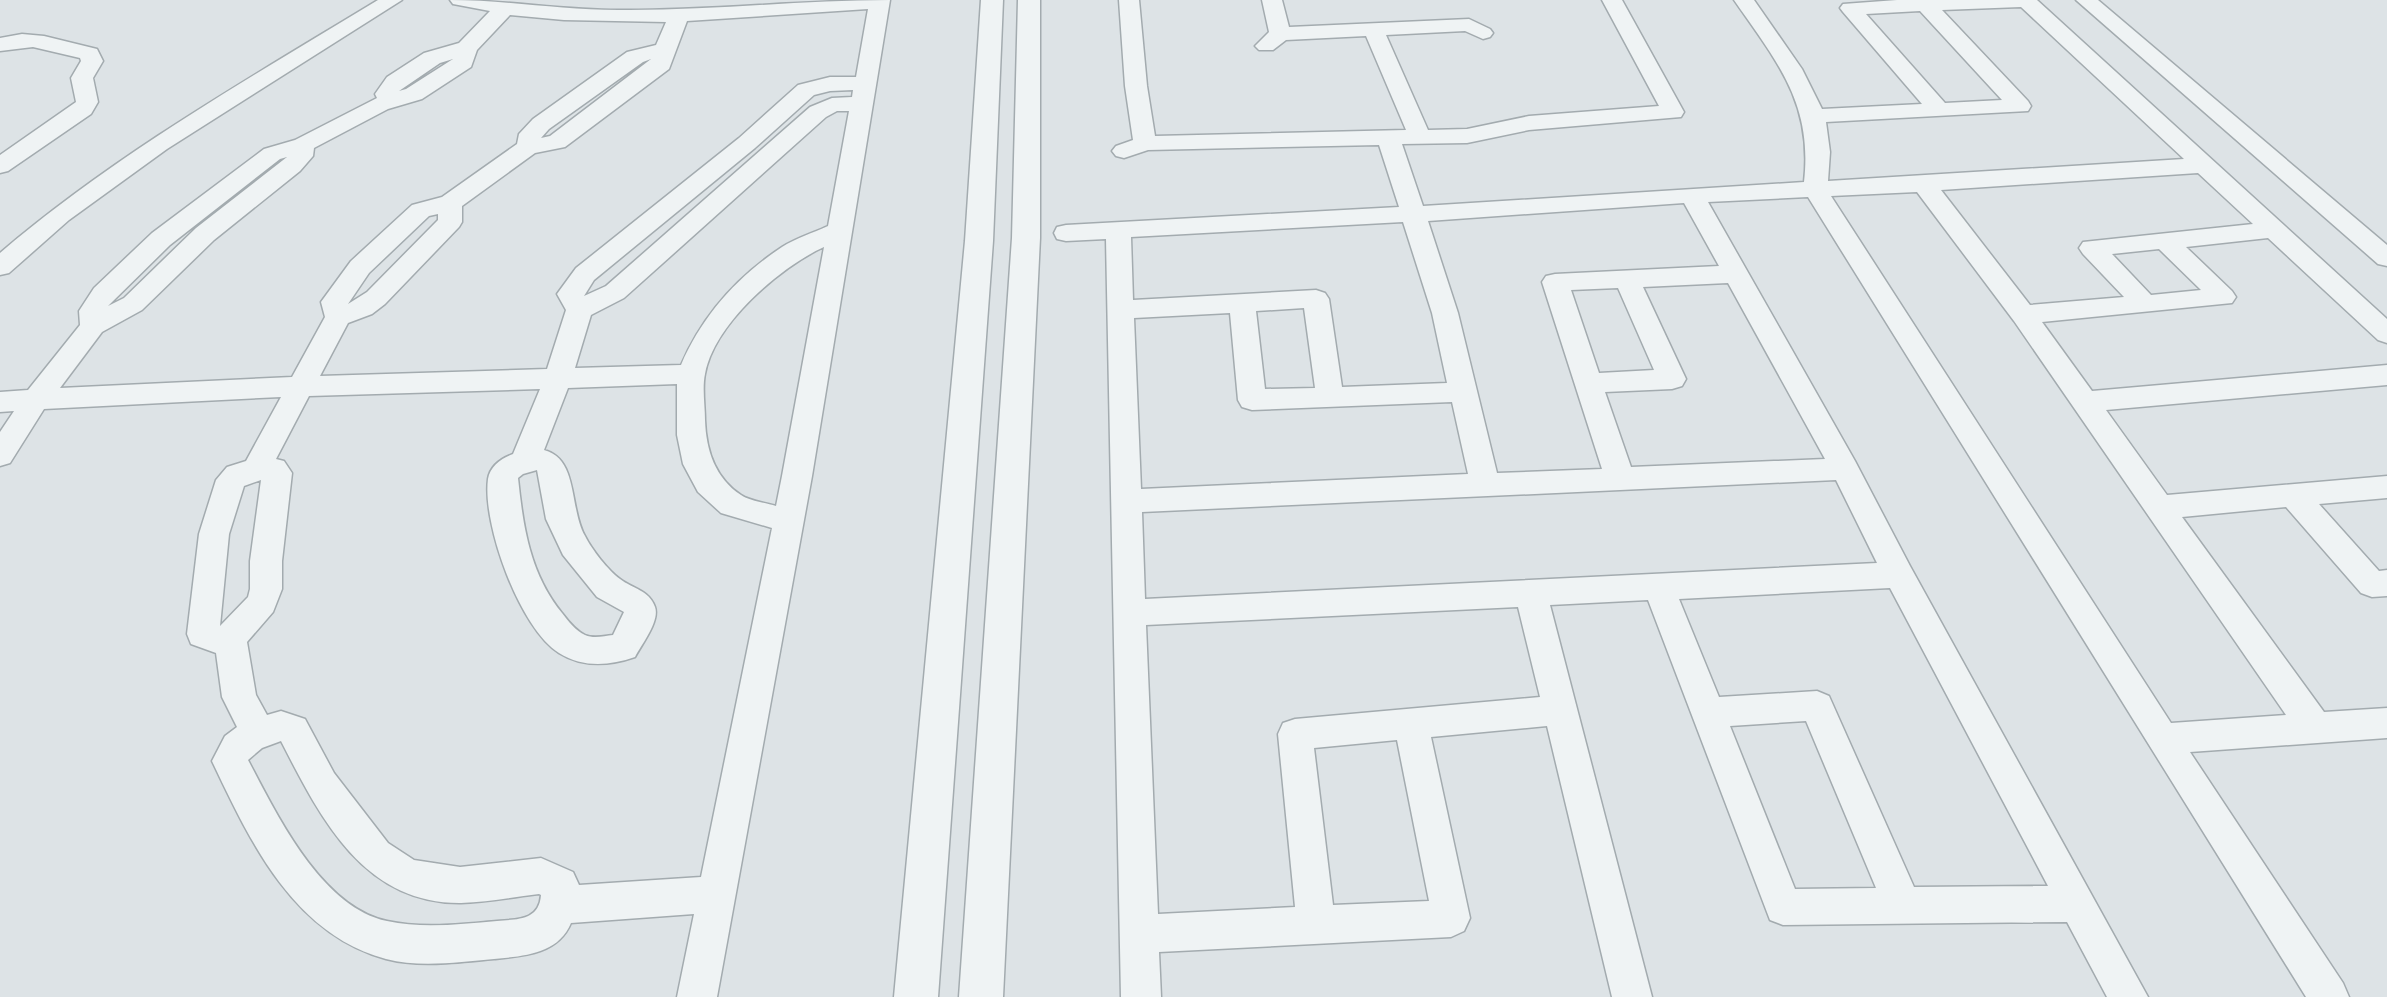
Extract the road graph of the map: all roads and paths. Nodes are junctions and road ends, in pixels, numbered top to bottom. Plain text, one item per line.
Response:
1 (392, 0) edge
2 (460, 0) edge
3 (992, 0) edge
4 (1029, 0) edge
5 (1129, 0) edge
6 (1272, 0) edge
7 (1612, 0) edge
8 (1744, 0) edge
9 (2086, 0) edge
10 (880, 1) edge
11 (2025, 1) edge
12 (1925, 5) junction
13 (505, 8) junction
14 (678, 14) junction
15 (1472, 22) dead end
16 (1374, 31) junction
17 (0, 45) edge
18 (864, 93) junction
19 (87, 102) junction
20 (1938, 109) junction
21 (1812, 116) junction
22 (1420, 137) junction
23 (1389, 139) junction
24 (0, 144) edge
25 (2206, 165) junction
26 (0, 166) edge
27 (1924, 184) junction
28 (1815, 189) junction
29 (1692, 195) junction
30 (1412, 214) junction
31 (840, 230) junction
32 (1118, 230) junction
33 (2275, 230) junction
34 (1066, 233) dead end
35 (2165, 241) junction
36 (2387, 258) edge
37 (0, 267) edge
38 (1736, 274) junction
39 (1628, 279) junction
40 (1242, 303) junction
41 (2145, 304) junction
42 (579, 310) junction
43 (1120, 310) junction
44 (2023, 315) junction
45 (2387, 334) edge
46 (690, 374) junction
47 (2387, 375) edge
48 (558, 379) junction
49 (1590, 382) junction
50 (301, 388) junction
51 (1463, 392) junction
52 (1330, 397) junction
53 (37, 398) junction
54 (0, 402) edge
55 (2084, 402) junction
56 (0, 455) edge
57 (524, 463) junction
58 (256, 469) junction
59 (1845, 469) junction
60 (1620, 479) junction
61 (1485, 485) junction
62 (2387, 487) edge
63 (2294, 495) junction
64 (1125, 501) junction
65 (2159, 507) junction
66 (788, 520) junction
67 (1899, 575) junction
68 (2387, 583) edge
69 (1659, 587) junction
70 (1531, 593) junction
71 (1128, 613) junction
72 (230, 638) junction
73 (1561, 710) junction
74 (1708, 713) junction
75 (1411, 722) junction
76 (2387, 723) edge
77 (2315, 728) junction
78 (258, 732) junction
79 (2162, 739) junction
80 (717, 894) junction
81 (2078, 904) junction
82 (562, 905) junction
83 (1903, 906) junction
84 (1316, 924) junction
85 (1140, 934) junction
86 (697, 997) edge
87 (916, 997) edge
88 (981, 997) edge
89 (1141, 997) edge
90 (1632, 997) edge
91 (2128, 997) edge
92 (2329, 997) edge

1 - 37 street
2 - 13 street
3 - 87 street
4 - 88 street
5 - 23 street
6 - 16 street
7 - 22 street
8 - 21 street
9 - 36 street
10 - 14 street
10 - 18 street
11 - 12 street
11 - 25 street
12 - 20 street
12 - 20 street
13 - 14 street
13 - 53 street
14 - 50 street
15 - 16 street
16 - 22 street
17 - 19 street
18 - 31 street
18 - 42 street
18 - 42 street
19 - 24 street
19 - 26 street
20 - 21 street
21 - 28 street
22 - 23 street
23 - 30 street
25 - 27 street
25 - 33 street
27 - 28 street
27 - 44 street
28 - 29 street
28 - 79 street
29 - 30 street
29 - 38 street
30 - 32 street
30 - 51 street
31 - 46 street
31 - 66 street
32 - 34 street
32 - 43 street
33 - 35 street
33 - 45 street
35 - 41 street
35 - 41 street
38 - 39 street
38 - 59 street
39 - 49 street
39 - 49 street
40 - 43 street
40 - 52 street
40 - 52 street
41 - 44 street
42 - 48 street
43 - 64 street
44 - 55 street
46 - 48 street
46 - 66 street
47 - 55 street
48 - 50 street
48 - 57 street
49 - 60 street
50 - 53 street
50 - 58 street
51 - 52 street
51 - 61 street
53 - 54 street
53 - 56 street
55 - 65 street
57 - 57 street
58 - 72 street
58 - 72 street
59 - 60 street
59 - 67 street
60 - 61 street
61 - 64 street
62 - 63 street
63 - 65 street
63 - 68 street
64 - 71 street
65 - 77 street
66 - 80 street
67 - 69 street
67 - 81 street
69 - 70 street
69 - 74 street
70 - 71 street
70 - 73 street
71 - 85 street
72 - 78 street
73 - 75 street
73 - 90 street
74 - 83 street
74 - 83 street
75 - 84 street
75 - 84 street
76 - 77 street
77 - 79 street
78 - 82 street
78 - 82 street
79 - 92 street
80 - 82 street
80 - 86 street
81 - 83 street
81 - 91 street
84 - 85 street
85 - 89 street

